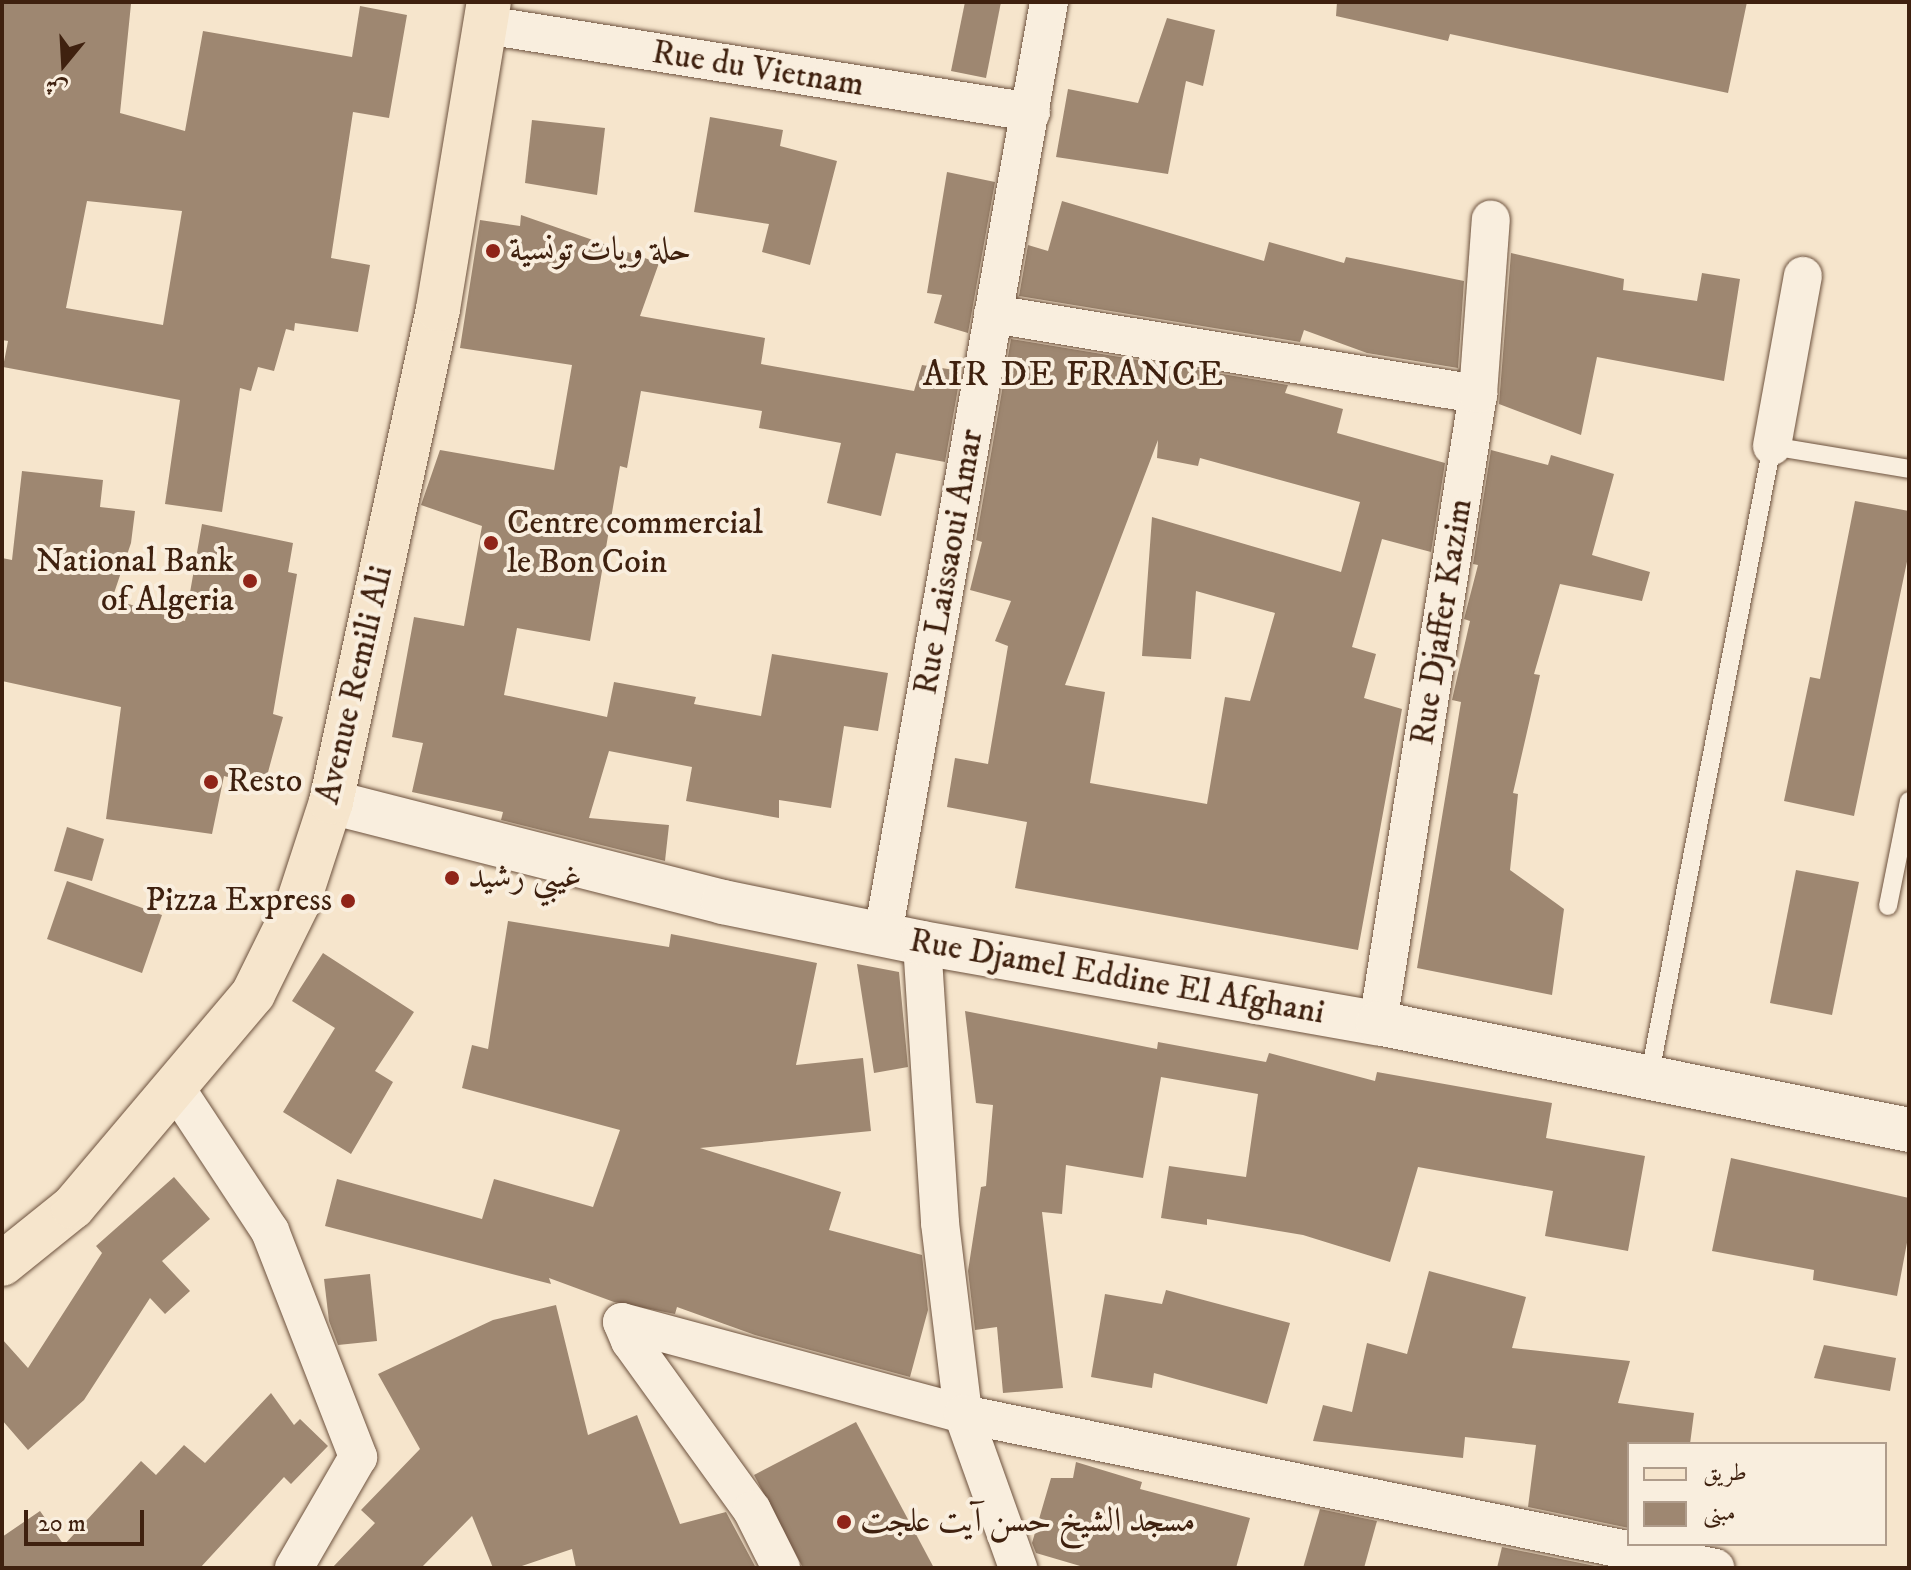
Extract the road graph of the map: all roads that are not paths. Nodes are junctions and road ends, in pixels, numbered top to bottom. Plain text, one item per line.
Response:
1 (1049, 2) edge
2 (487, 13) edge
3 (1031, 112) junction
4 (1491, 219) dead end
5 (1803, 276) dead end
6 (993, 314) junction
7 (1478, 394) junction
8 (1772, 446) junction
9 (1909, 469) edge
10 (1909, 801) edge
11 (331, 802) junction
12 (1904, 852) edge
13 (1888, 906) dead end
14 (902, 938) junction
15 (1378, 1023) junction
16 (1649, 1078) junction
17 (175, 1087) junction
18 (1909, 1130) edge
19 (2, 1264) edge
20 (963, 1414) junction
21 (294, 1568) edge
22 (781, 1568) edge
23 (1018, 1568) edge
24 (1715, 1568) edge

1 - 3 street, Rue Laissaoui Amar
2 - 3 street, Rue du Vietnam
2 - 11 main road, Avenue Remili Ali
3 - 6 street, Rue Laissaoui Amar
4 - 7 street, Rue Djaffer Kazim
5 - 8 street
6 - 7 street
6 - 14 street, Rue Laissaoui Amar
7 - 15 street, Rue Djaffer Kazim
8 - 9 lane
8 - 16 lane
10 - 12 lane
11 - 14 main road, Rue Djamel Eddine El Afghani
11 - 17 main road, Avenue Remili Ali
12 - 13 lane
14 - 15 main road, Rue Djamel Eddine El Afghani
14 - 20 street, Rue Laissaoui Amar
15 - 16 main road, Rue Djamel Eddine El Afghani
16 - 18 main road, Rue Djamel Eddine El Afghani
17 - 19 main road, Avenue Remili Ali
17 - 21 street
20 - 22 street
20 - 23 street, Rue Laissaoui Amar
20 - 24 street

